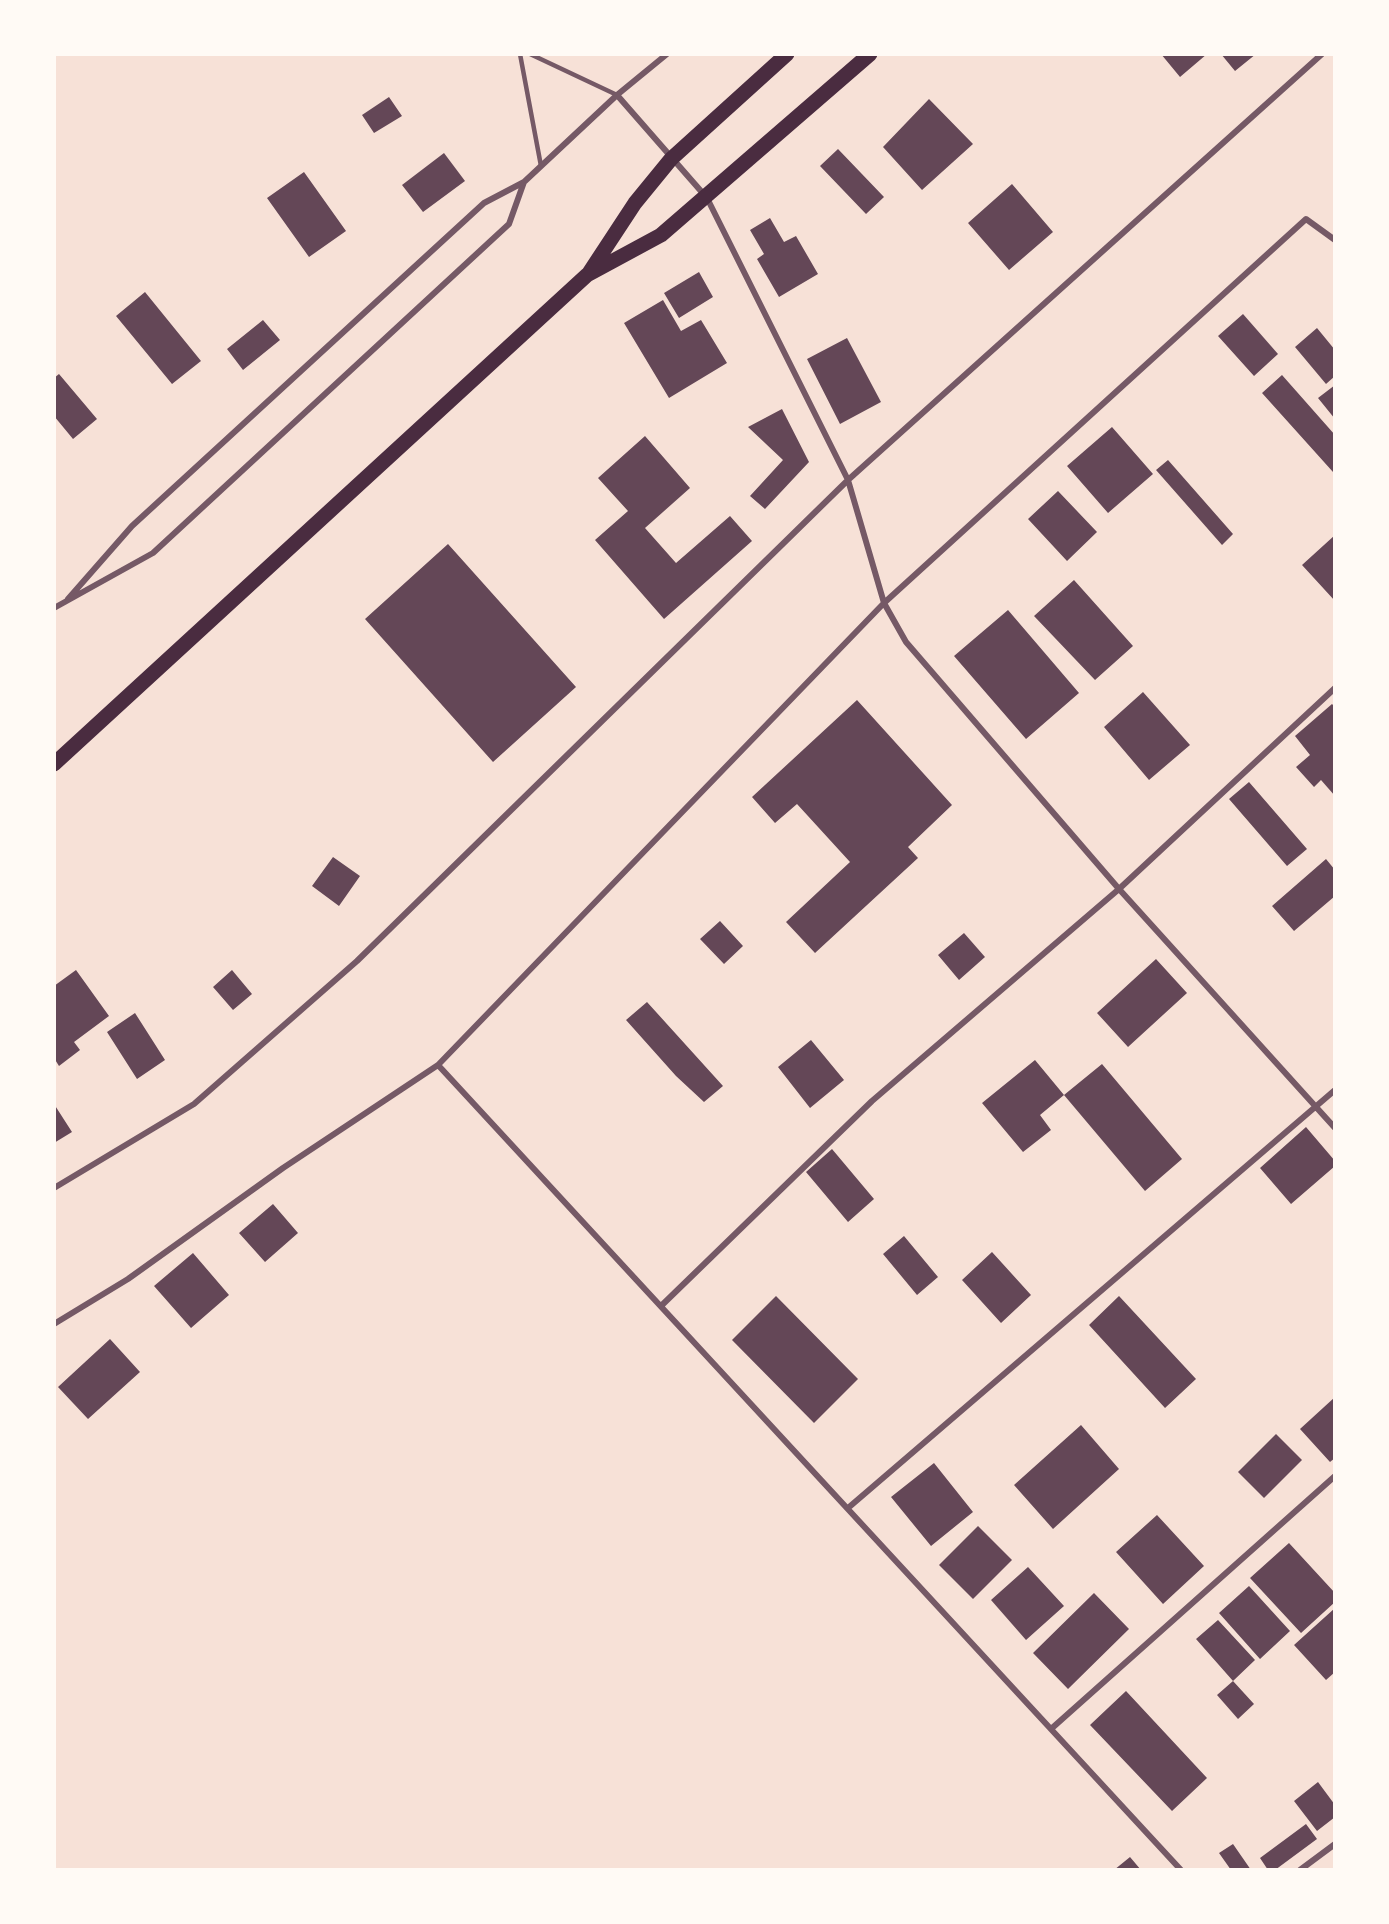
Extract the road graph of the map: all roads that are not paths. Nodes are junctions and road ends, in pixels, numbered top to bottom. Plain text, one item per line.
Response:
1 (520, 54) edge
2 (530, 54) edge
3 (667, 54) edge
4 (787, 54) edge
5 (870, 54) edge
6 (1322, 54) edge
7 (618, 95) junction
8 (671, 159) junction
9 (541, 166) junction
10 (524, 182) junction
11 (707, 198) junction
12 (1335, 240) edge
13 (587, 275) junction
14 (848, 480) junction
15 (68, 599) junction
16 (884, 603) junction
17 (54, 608) edge
18 (1335, 688) edge
19 (54, 764) edge
20 (1119, 889) junction
21 (438, 1065) junction
22 (1335, 1090) edge
23 (1316, 1106) junction
24 (1335, 1128) edge
25 (54, 1188) edge
26 (661, 1306) junction
27 (54, 1324) edge
28 (1335, 1476) edge
29 (848, 1508) junction
30 (1051, 1729) junction
31 (1335, 1844) edge
32 (1180, 1870) edge
33 (1300, 1870) edge

1 - 9 lane
2 - 7 lane
3 - 7 street
4 - 8 main road
5 - 11 main road
6 - 14 street
7 - 8 street
7 - 9 street
8 - 11 street
8 - 13 main road
9 - 10 street
10 - 15 street
10 - 15 street
11 - 13 main road
11 - 14 street
12 - 16 street
13 - 19 main road
14 - 16 street
14 - 25 street
15 - 17 street
16 - 20 street
16 - 21 street
18 - 20 street
20 - 23 street
20 - 26 street
21 - 26 street
21 - 27 street
22 - 23 street
23 - 24 street
23 - 29 street
26 - 29 street
28 - 30 street
29 - 30 street
30 - 32 street
31 - 33 street

